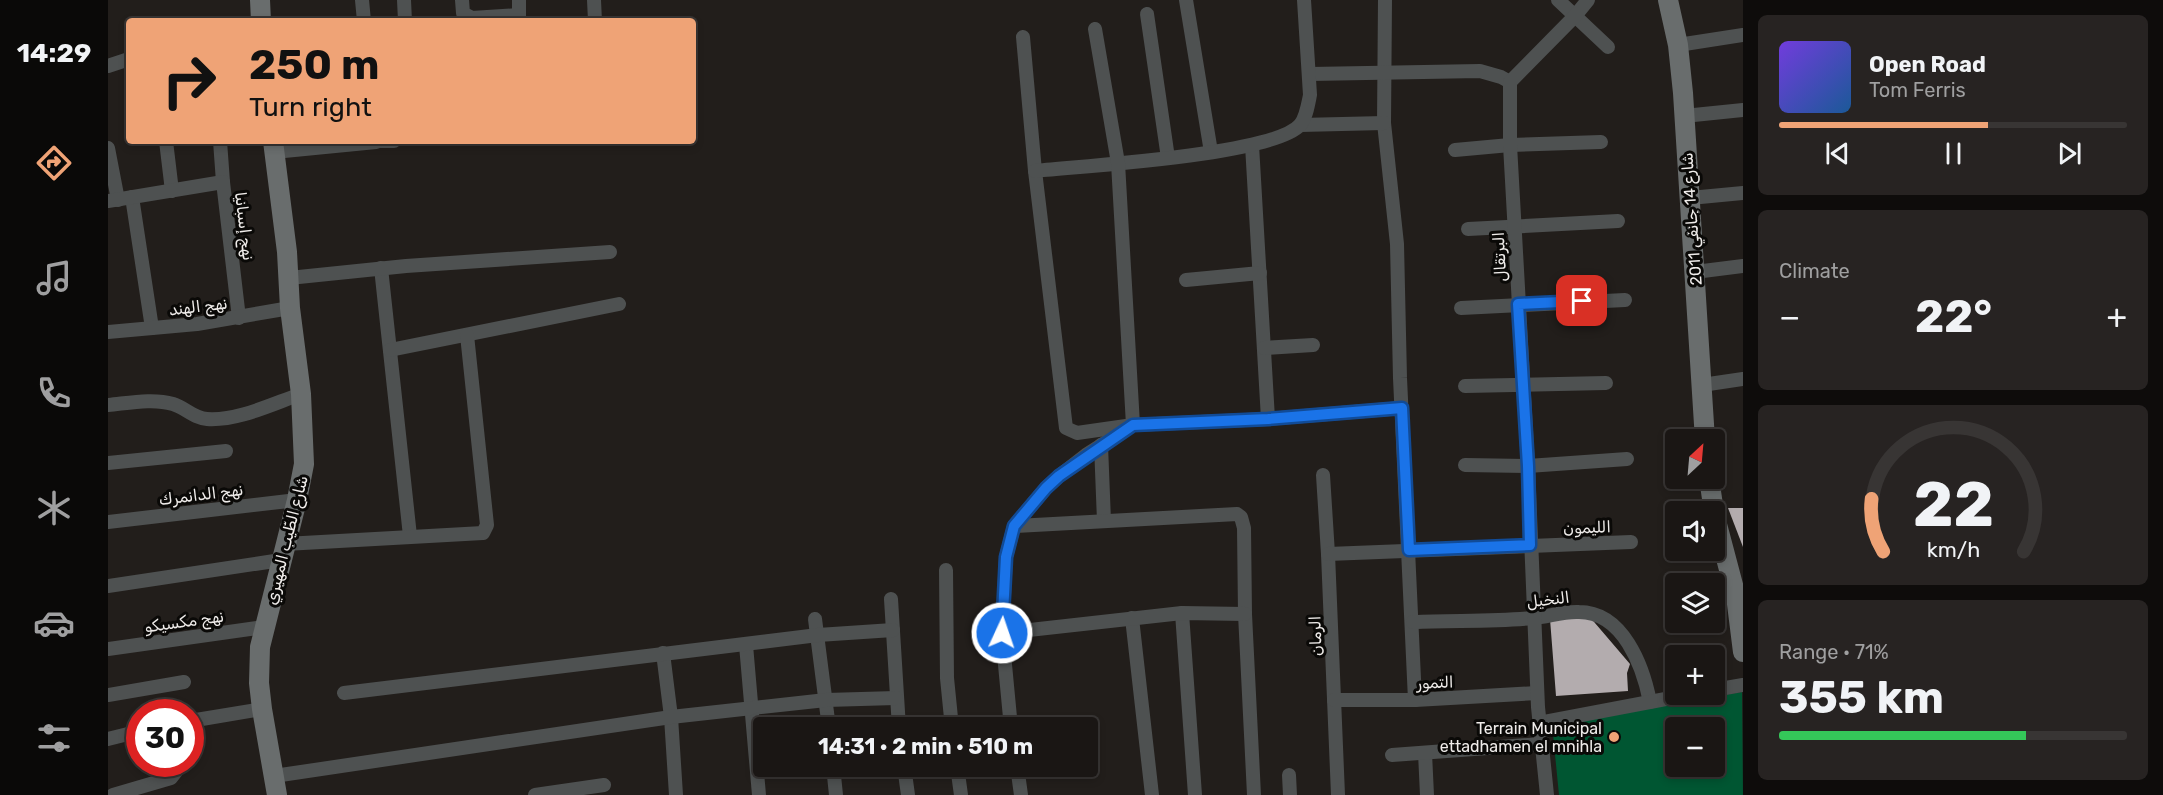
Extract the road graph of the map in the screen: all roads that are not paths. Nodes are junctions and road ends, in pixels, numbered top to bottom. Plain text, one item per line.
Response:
1 (260, 0) edge
2 (362, 0) edge
3 (404, 0) edge
4 (462, 0) edge
5 (519, 0) edge
6 (594, 0) edge
7 (1186, 0) edge
8 (1305, 0) edge
9 (1385, 0) edge
10 (1558, 0) edge
11 (1588, 0) edge
12 (1668, 0) edge
13 (1148, 14) dead end
14 (1575, 16) junction
15 (261, 18) edge
16 (364, 18) edge
17 (405, 18) edge
18 (519, 18) edge
19 (595, 18) edge
20 (1095, 29) dead end
21 (1743, 35) edge
22 (1023, 37) dead end
23 (1677, 45) junction
24 (1608, 47) dead end
25 (126, 60) edge
26 (108, 66) edge
27 (1310, 74) junction
28 (1385, 74) junction
29 (1510, 82) junction
30 (1743, 110) edge
31 (1684, 116) junction
32 (1384, 123) junction
33 (1300, 126) junction
34 (1601, 142) dead end
35 (166, 144) edge
36 (220, 144) edge
37 (324, 144) edge
38 (1252, 145) junction
39 (1509, 145) junction
40 (273, 146) edge
41 (108, 148) edge
42 (1455, 150) dead end
43 (1211, 152) junction
44 (1168, 158) junction
45 (1118, 163) junction
46 (1035, 171) junction
47 (223, 182) junction
48 (172, 191) junction
49 (1743, 193) edge
50 (1690, 198) junction
51 (119, 199) edge
52 (1617, 221) dead end
53 (1514, 225) junction
54 (1468, 229) dead end
55 (610, 252) dead end
56 (1743, 266) edge
57 (381, 268) junction
58 (1695, 272) junction
59 (1260, 273) junction
60 (288, 278) junction
61 (1186, 280) dead end
62 (1625, 300) dead end
63 (619, 304) dead end
64 (1518, 304) junction
65 (290, 308) junction
66 (1461, 308) dead end
67 (239, 318) junction
68 (152, 328) junction
69 (108, 332) edge
70 (467, 335) junction
71 (1312, 345) dead end
72 (1264, 348) junction
73 (390, 350) junction
74 (1743, 379) edge
75 (1523, 383) junction
76 (1606, 383) dead end
77 (1702, 385) junction
78 (1466, 386) dead end
79 (301, 394) junction
80 (108, 405) edge
81 (1402, 408) junction
82 (1268, 419) junction
83 (1133, 425) junction
84 (1704, 429) edge
85 (1101, 445) junction
86 (226, 451) dead end
87 (1627, 459) dead end
88 (108, 463) edge
89 (1465, 465) dead end
90 (1528, 466) junction
91 (1323, 475) dead end
92 (297, 500) junction
93 (1104, 521) junction
94 (108, 522) edge
95 (1014, 526) junction
96 (410, 536) junction
97 (1631, 542) dead end
98 (1530, 545) junction
99 (1409, 550) junction
100 (283, 552) junction
101 (1328, 554) junction
102 (1725, 554) edge
103 (946, 570) dead end
104 (108, 586) edge
105 (891, 599) dead end
106 (1182, 614) junction
107 (1245, 614) junction
108 (1132, 618) junction
109 (1534, 618) junction
110 (815, 619) dead end
111 (1413, 622) junction
112 (264, 627) junction
113 (893, 630) junction
114 (1002, 633) junction
115 (818, 635) junction
116 (746, 645) junction
117 (108, 649) edge
118 (1743, 652) edge
119 (663, 653) junction
120 (184, 682) dead end
121 (1743, 685) edge
122 (1725, 688) edge
123 (344, 693) dead end
124 (1537, 693) junction
125 (108, 694) edge
126 (896, 698) junction
127 (1665, 699) edge
128 (826, 700) junction
129 (1334, 700) junction
130 (1415, 700) junction
131 (1650, 702) junction
132 (752, 707) junction
133 (262, 709) junction
134 (671, 717) junction
135 (828, 717) edge
136 (898, 717) edge
137 (951, 717) edge
138 (1010, 717) edge
139 (204, 719) edge
140 (1539, 723) junction
141 (126, 735) edge
142 (108, 739) edge
143 (1542, 744) junction
144 (1425, 753) junction
145 (1392, 755) dead end
146 (1289, 775) dead end
147 (172, 777) edge
148 (834, 777) edge
149 (906, 777) edge
150 (959, 777) edge
151 (1019, 777) edge
152 (604, 785) dead end
153 (276, 786) edge
154 (113, 795) edge
155 (535, 795) edge
156 (676, 795) edge
157 (759, 795) edge
158 (836, 795) edge
159 (908, 795) edge
160 (961, 795) edge
161 (1021, 795) edge
162 (1152, 795) edge
163 (1195, 795) edge
164 (1254, 795) edge
165 (1290, 795) edge
166 (1338, 795) edge
167 (1427, 795) edge
168 (1546, 795) edge

1 - 15 street
2 - 16 street
3 - 17 street
4 - 18 street
5 - 18 street
6 - 19 street
7 - 43 street
8 - 27 street
9 - 28 street
10 - 14 street
11 - 14 street
12 - 23 street, شارع 14 جانفي 2011
13 - 44 street
14 - 24 street
14 - 29 street
20 - 45 street
21 - 23 street
22 - 46 street
23 - 31 street, شارع 14 جانفي 2011
25 - 26 street
27 - 28 street
27 - 33 street
28 - 29 street
28 - 32 street
29 - 39 street, البرتقال
30 - 31 street
31 - 50 street, شارع 14 جانفي 2011
32 - 33 street
32 - 81 street
33 - 38 street
34 - 39 street
35 - 48 street
36 - 47 street
37 - 40 street
38 - 43 street
38 - 59 street
39 - 42 street
39 - 53 street, البرتقال
40 - 60 street, شارع الطّيب المهيري
41 - 51 street
43 - 44 street
44 - 45 street
45 - 46 street
45 - 83 street
46 - 83 street
47 - 48 street, نهج إسبانيا
47 - 67 street, نهج إسبانيا
48 - 51 street, نهج إسبانيا
49 - 50 street
50 - 58 street, شارع 14 جانفي 2011
51 - 68 street
52 - 53 street
53 - 54 street
53 - 64 street, البرتقال
55 - 57 street
56 - 58 street
57 - 60 street
57 - 73 street
58 - 77 street, شارع 14 جانفي 2011
59 - 61 street
59 - 72 street
60 - 65 street, شارع الطّيب المهيري
62 - 64 street
63 - 70 street
64 - 66 street
64 - 75 street, البرتقال
65 - 67 street, نهج الهند
65 - 79 street, شارع الطّيب المهيري
67 - 68 street, نهج الهند
68 - 69 street, نهج الهند
70 - 73 street
70 - 96 street
71 - 72 street
72 - 82 street
73 - 96 street
74 - 77 street
75 - 76 street
75 - 78 street
75 - 90 street, البرتقال
77 - 84 street, شارع 14 جانفي 2011
79 - 80 street
79 - 92 street, شارع الطّيب المهيري
81 - 82 street
81 - 99 street
82 - 83 street
83 - 85 street
85 - 93 street
85 - 95 street
86 - 88 street
87 - 90 street
89 - 90 street
90 - 98 street, البرتقال
91 - 101 street, الرمان
92 - 94 street, نهج الدانمرك
92 - 100 street, شارع الطّيب المهيري
93 - 95 street
93 - 107 street
95 - 114 street
96 - 100 street
97 - 98 street, الليمون
98 - 99 street, الليمون
98 - 109 street, البرتقال
99 - 101 street, الليمون
99 - 111 street
100 - 104 street
100 - 112 street, شارع الطّيب المهيري
101 - 129 street, الرمان
102 - 118 street
103 - 137 street
105 - 113 street
106 - 107 street
106 - 108 street
106 - 163 street
107 - 164 street
108 - 114 street
108 - 162 street
109 - 111 street, النخيل
109 - 124 street, البرتقال
109 - 131 street, النخيل
110 - 115 street
111 - 130 street
112 - 117 street, نهج مكسيكو
112 - 133 street, شارع الطّيب المهيري
113 - 115 street
113 - 126 street
114 - 138 street
115 - 116 street
115 - 128 street
116 - 119 street
116 - 132 street
119 - 123 street
119 - 134 street
120 - 125 street
121 - 122 street
124 - 130 street, التمور
124 - 140 street, البرتقال
126 - 128 street
126 - 136 street
127 - 131 street
128 - 132 street
128 - 135 street
129 - 130 street, التمور
129 - 166 street, الرمان
131 - 140 street
132 - 134 street
132 - 157 street
133 - 139 street
133 - 153 street, شارع الطّيب المهيري
134 - 153 street
134 - 156 street
140 - 143 street, البرتقال
141 - 142 street
143 - 144 street
143 - 168 street, البرتقال
144 - 145 street
144 - 167 street
146 - 165 street
147 - 154 street
148 - 158 street
149 - 159 street
150 - 160 street
151 - 161 street
152 - 155 street

